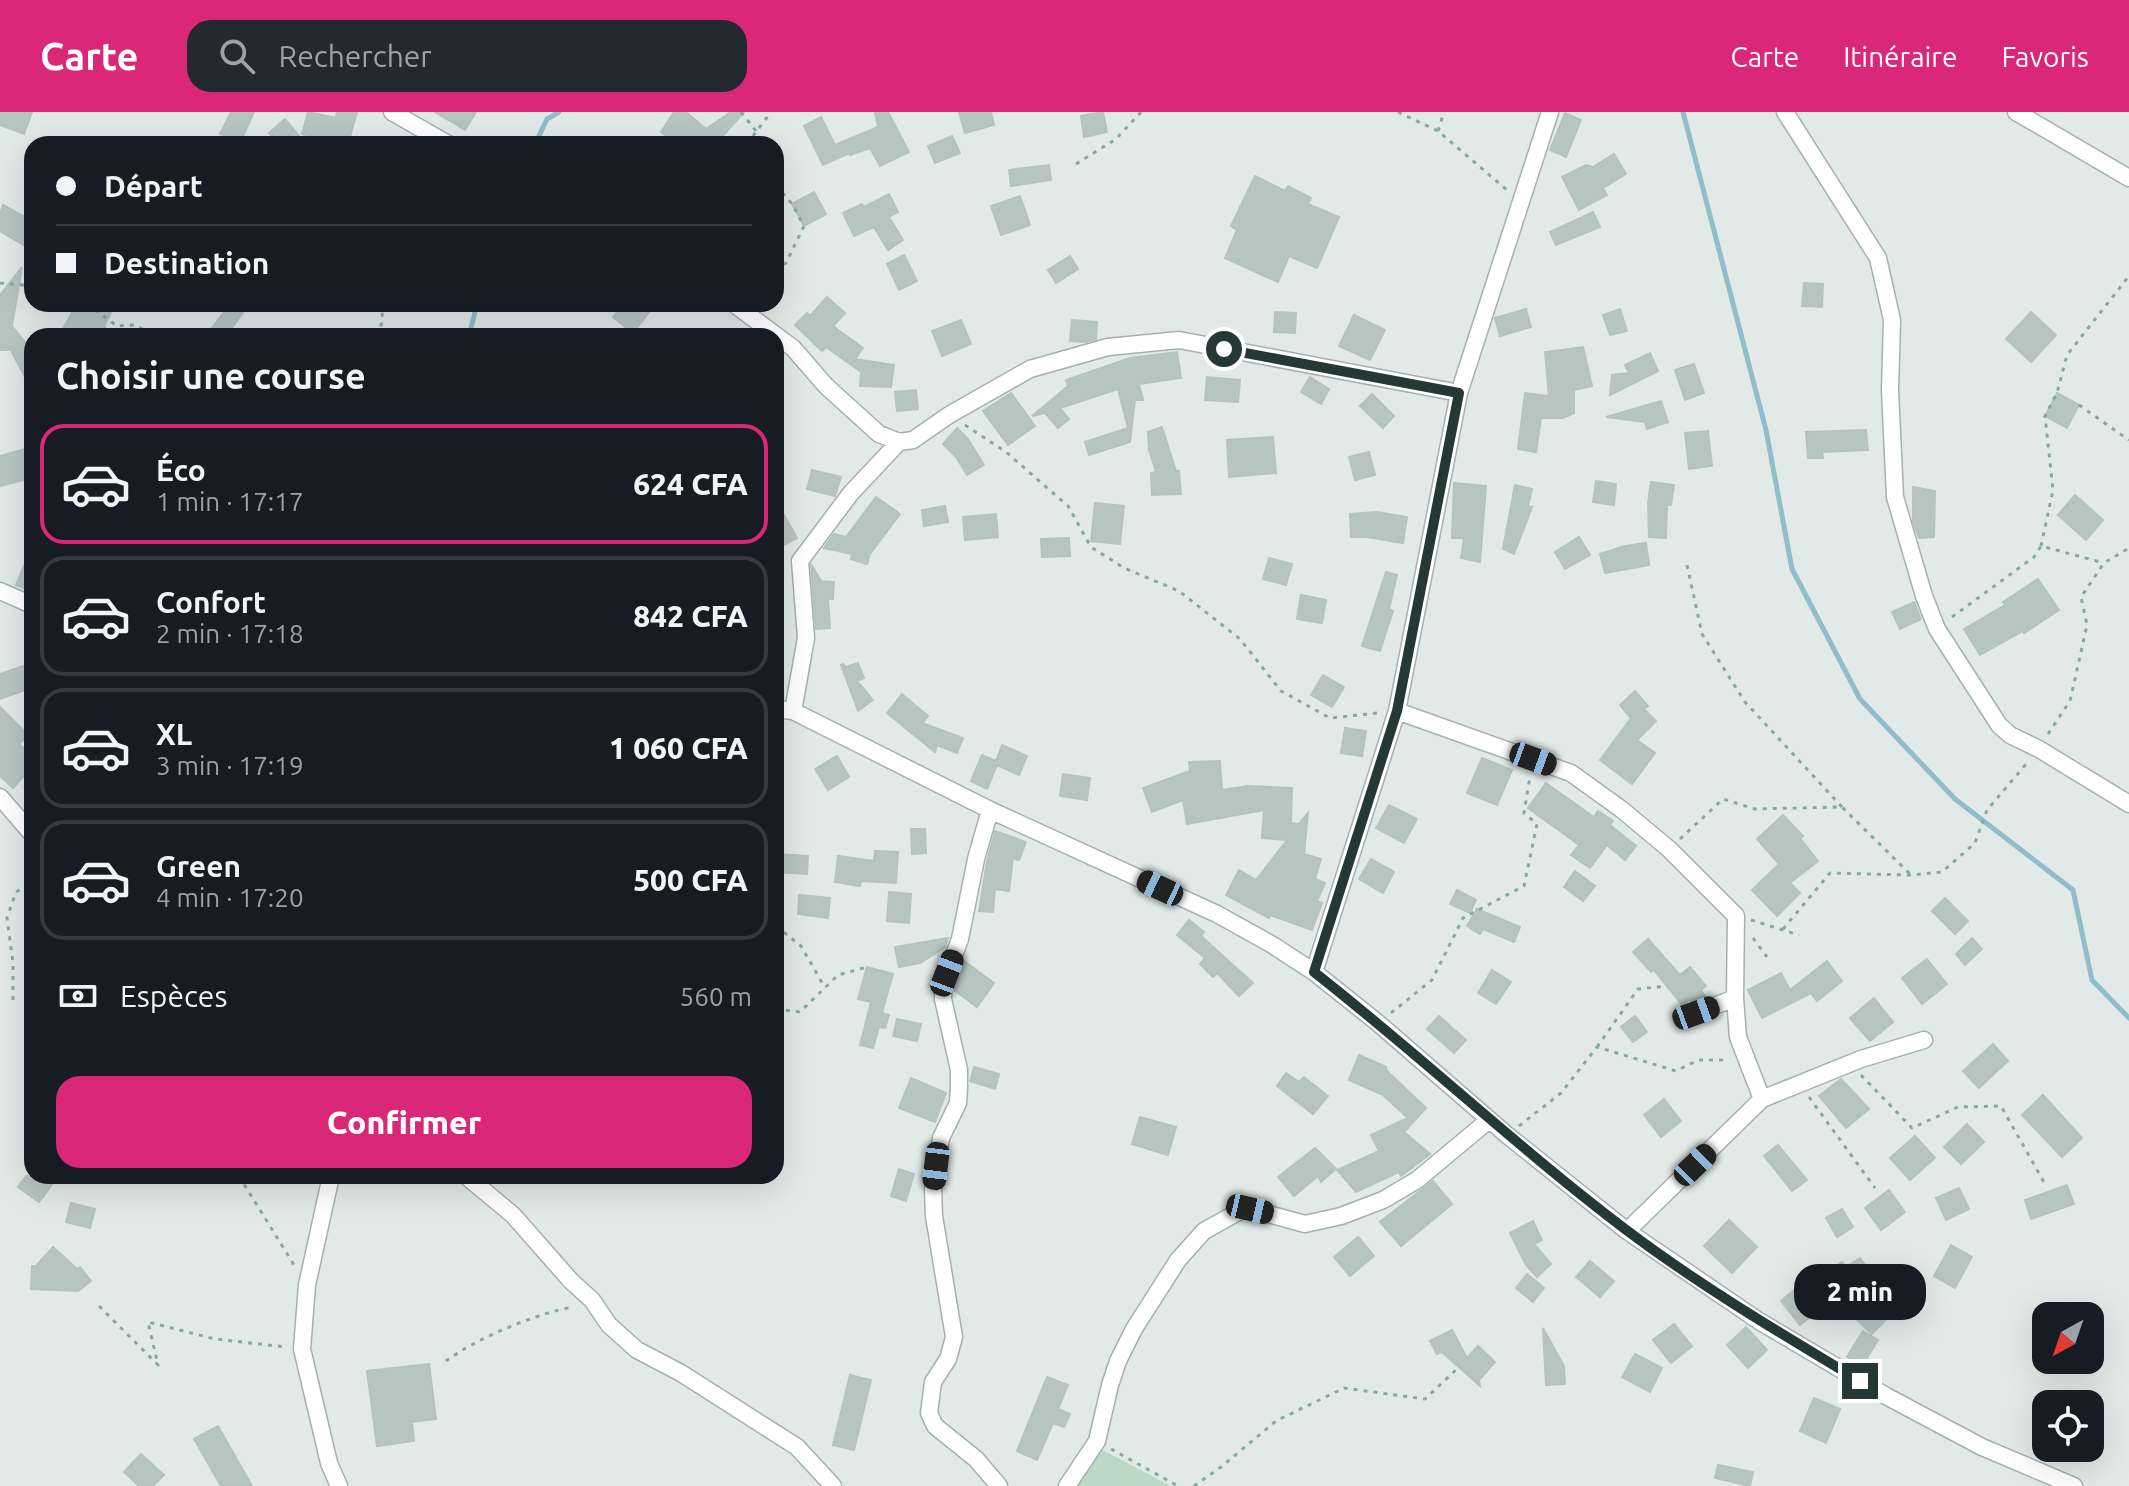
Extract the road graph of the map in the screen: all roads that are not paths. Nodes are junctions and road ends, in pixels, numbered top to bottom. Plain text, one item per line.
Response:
1 (392, 112) edge
2 (1550, 112) edge
3 (1785, 112) edge
4 (2016, 112) edge
5 (434, 136) edge
6 (2129, 178) edge
7 (745, 312) edge
8 (766, 328) edge
9 (784, 341) edge
10 (1459, 393) junction
11 (899, 442) junction
12 (0, 591) edge
13 (24, 602) edge
14 (784, 710) edge
15 (793, 711) junction
16 (1397, 711) junction
17 (2129, 804) edge
18 (3, 806) edge
19 (990, 810) junction
20 (24, 826) edge
21 (1314, 972) junction
22 (1735, 998) junction
23 (1696, 1013) dead end
24 (1924, 1040) dead end
25 (1762, 1099) junction
26 (1489, 1120) junction
27 (329, 1184) edge
28 (476, 1184) edge
29 (1627, 1231) junction
30 (339, 1486) edge
31 (833, 1486) edge
32 (999, 1486) edge
33 (1067, 1486) edge
34 (2074, 1486) edge

1 - 5 street
2 - 10 street
3 - 17 street
4 - 6 street
7 - 8 street
9 - 11 street
10 - 11 street
10 - 16 street
11 - 15 street
12 - 13 street
14 - 15 street
15 - 19 street
16 - 21 street
16 - 22 street
18 - 20 street
19 - 21 street
19 - 32 street
21 - 26 street
22 - 23 street
22 - 25 street
24 - 25 street
25 - 29 street
26 - 29 street
26 - 33 street
27 - 30 street
28 - 31 street
29 - 34 street

